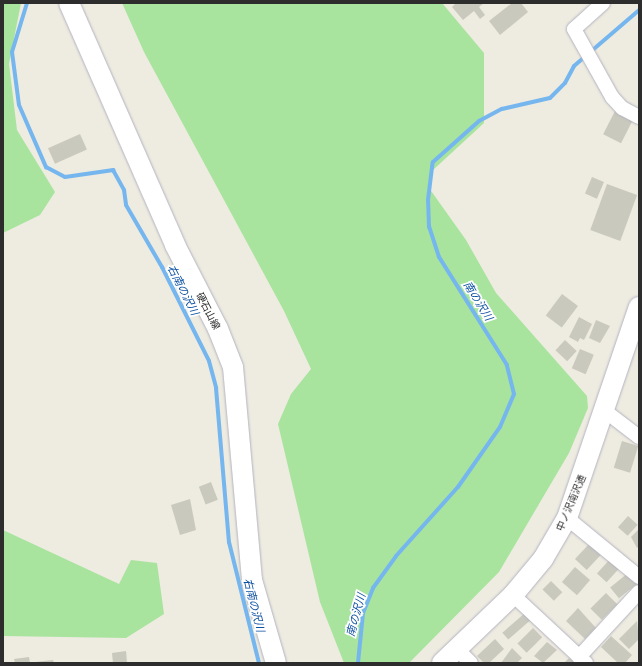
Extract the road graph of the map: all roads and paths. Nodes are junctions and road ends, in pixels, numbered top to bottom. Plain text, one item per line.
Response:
1 (69, 3) edge
2 (603, 3) edge
3 (639, 117) edge
4 (639, 307) edge
5 (605, 411) junction
6 (639, 437) edge
7 (566, 518) junction
8 (639, 577) edge
9 (639, 592) edge
10 (513, 595) junction
11 (456, 648) junction
12 (583, 660) edge
13 (276, 663) edge
14 (442, 663) edge
15 (471, 663) edge

1 - 13 street, 硬石山線
2 - 3 street
4 - 5 street, 中ノ沢南沢通
5 - 6 street
5 - 7 street, 中ノ沢南沢通
7 - 8 street
7 - 10 street, 中ノ沢南沢通
9 - 12 street
10 - 11 street, 中ノ沢南沢通
10 - 12 street
11 - 14 street, 中ノ沢南沢通
11 - 15 street

